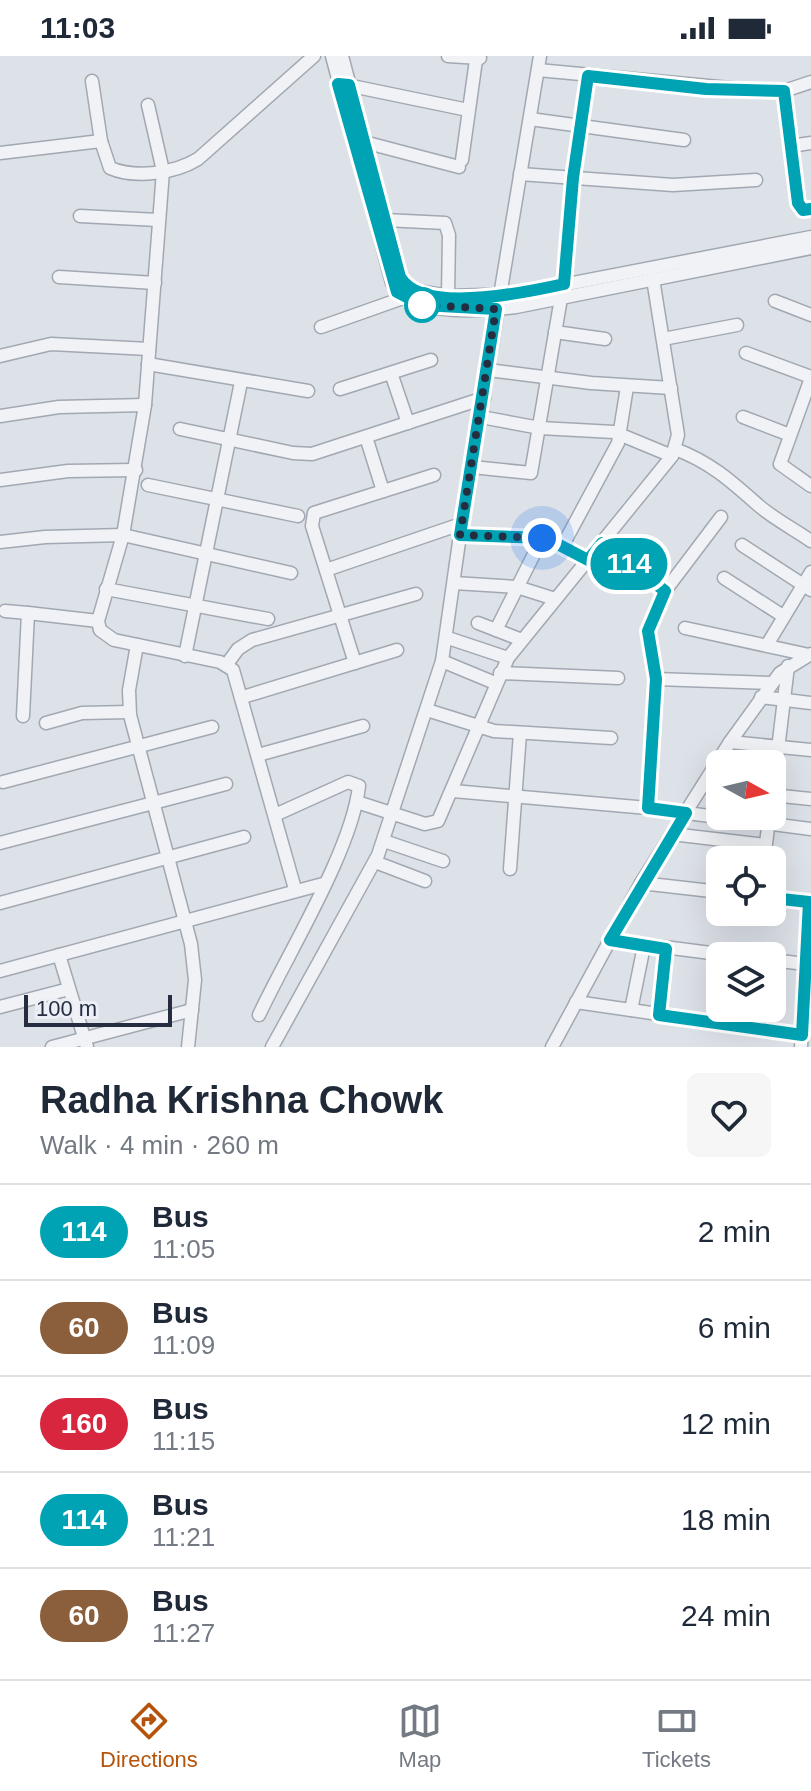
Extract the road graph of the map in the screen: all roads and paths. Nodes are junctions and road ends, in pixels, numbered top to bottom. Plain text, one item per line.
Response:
1 (314, 56) edge
2 (332, 56) edge
3 (342, 56) edge
4 (448, 56) edge
5 (540, 56) edge
6 (479, 58) edge
7 (538, 70) junction
8 (588, 76) junction
9 (92, 81) dead end
10 (811, 82) edge
11 (344, 84) junction
12 (784, 91) junction
13 (148, 105) dead end
14 (468, 110) junction
15 (530, 119) junction
16 (580, 126) junction
17 (684, 140) dead end
18 (101, 141) junction
19 (364, 142) junction
20 (811, 143) edge
21 (791, 146) junction
22 (0, 153) edge
23 (163, 171) junction
24 (520, 174) junction
25 (573, 178) junction
26 (756, 180) dead end
27 (811, 209) edge
28 (80, 216) dead end
29 (158, 220) junction
30 (385, 220) junction
31 (811, 237) edge
32 (811, 248) edge
33 (59, 277) dead end
34 (653, 279) junction
35 (155, 283) junction
36 (564, 284) junction
37 (448, 296) junction
38 (403, 298) junction
39 (561, 298) junction
40 (775, 301) dead end
41 (497, 303) junction
42 (811, 315) edge
43 (737, 325) dead end
44 (321, 327) dead end
45 (555, 332) junction
46 (605, 339) dead end
47 (663, 339) junction
48 (149, 349) junction
49 (746, 353) dead end
50 (0, 356) edge
51 (431, 360) dead end
52 (148, 364) junction
53 (488, 370) junction
54 (391, 373) junction
55 (811, 377) edge
56 (547, 378) junction
57 (241, 382) junction
58 (627, 387) junction
59 (671, 388) junction
60 (340, 389) dead end
61 (308, 391) dead end
62 (484, 398) junction
63 (145, 405) junction
64 (0, 416) edge
65 (481, 417) junction
66 (743, 417) dead end
67 (408, 423) junction
68 (540, 428) junction
69 (180, 429) dead end
70 (621, 435) junction
71 (790, 435) junction
72 (366, 437) junction
73 (232, 441) junction
74 (674, 452) junction
75 (472, 467) junction
76 (136, 470) junction
77 (434, 475) dead end
78 (0, 480) edge
79 (148, 485) dead end
80 (811, 486) edge
81 (383, 491) junction
82 (219, 499) junction
83 (298, 516) dead end
84 (721, 517) dead end
85 (460, 529) junction
86 (123, 535) junction
87 (542, 538) junction
88 (811, 541) edge
89 (0, 542) edge
90 (602, 543) junction
91 (563, 545) junction
92 (742, 545) dead end
93 (207, 556) junction
94 (588, 560) junction
95 (326, 570) junction
96 (811, 572) edge
97 (291, 573) dead end
98 (724, 578) dead end
99 (454, 583) junction
100 (517, 587) junction
101 (807, 587) edge
102 (106, 589) junction
103 (665, 591) junction
104 (416, 594) dead end
105 (555, 599) junction
106 (197, 607) junction
107 (5, 611) dead end
108 (28, 613) junction
109 (341, 616) junction
110 (783, 616) junction
111 (268, 619) dead end
112 (98, 621) junction
113 (478, 623) dead end
114 (685, 628) dead end
115 (496, 630) junction
116 (448, 638) junction
117 (522, 640) junction
118 (137, 645) junction
119 (767, 645) junction
120 (397, 650) dead end
121 (810, 654) edge
122 (185, 656) junction
123 (508, 658) junction
124 (442, 661) junction
125 (355, 663) junction
126 (227, 664) junction
127 (788, 666) junction
128 (498, 678) junction
129 (618, 678) dead end
130 (656, 679) junction
131 (770, 683) junction
132 (243, 697) junction
133 (761, 697) junction
134 (786, 700) junction
135 (811, 703) edge
136 (427, 710) junction
137 (129, 712) junction
138 (23, 716) dead end
139 (46, 723) dead end
140 (363, 726) dead end
141 (212, 727) dead end
142 (477, 727) junction
143 (520, 733) junction
144 (611, 738) dead end
145 (730, 742) junction
146 (779, 747) junction
147 (138, 748) junction
148 (779, 750) edge
149 (811, 750) edge
150 (258, 755) junction
151 (3, 782) dead end
152 (226, 784) dead end
153 (703, 786) junction
154 (706, 786) edge
155 (453, 791) junction
156 (515, 797) junction
157 (786, 798) edge
158 (811, 799) edge
159 (153, 802) junction
160 (357, 802) junction
161 (648, 808) junction
162 (686, 813) junction
163 (393, 814) junction
164 (275, 815) junction
165 (706, 815) edge
166 (786, 824) edge
167 (811, 829) edge
168 (767, 830) edge
169 (672, 834) junction
170 (244, 837) dead end
171 (384, 841) junction
172 (0, 843) edge
173 (765, 845) joint
174 (168, 858) junction
175 (443, 861) dead end
176 (375, 862) junction
177 (510, 869) dead end
178 (425, 881) dead end
179 (641, 883) junction
180 (323, 884) junction
181 (295, 889) junction
182 (706, 890) edge
183 (786, 899) edge
184 (810, 902) edge
185 (0, 903) edge
186 (185, 920) junction
187 (610, 940) junction
188 (644, 946) junction
189 (666, 949) junction
190 (706, 953) edge
191 (59, 955) junction
192 (786, 962) edge
193 (805, 964) junction
194 (0, 971) edge
195 (69, 989) junction
196 (576, 1002) junction
197 (0, 1007) edge
198 (192, 1010) junction
199 (631, 1010) junction
200 (259, 1015) dead end
201 (659, 1015) junction
202 (801, 1041) edge
203 (85, 1042) edge
204 (52, 1047) edge
205 (188, 1047) edge
206 (272, 1047) edge
207 (552, 1047) edge

1 - 23 street
2 - 11 street
3 - 11 street
4 - 6 street
5 - 7 street
6 - 14 street
7 - 8 street
7 - 15 street
8 - 12 street
8 - 16 street
9 - 18 street
10 - 12 street
11 - 14 street
11 - 19 street
11 - 38 street
12 - 21 street
13 - 23 street
14 - 19 street
15 - 16 street
15 - 24 street
16 - 17 street
16 - 25 street
18 - 22 street
18 - 23 street
19 - 30 street
20 - 21 street
21 - 27 street
23 - 29 street
24 - 25 street
24 - 41 street
25 - 26 street
25 - 36 street
28 - 29 street
29 - 35 street
30 - 37 street
30 - 37 street
31 - 36 street
32 - 34 street
33 - 35 street
34 - 39 street
34 - 47 street
35 - 48 street
36 - 41 street
37 - 41 street
38 - 41 street
38 - 44 street
39 - 41 street
39 - 45 street
40 - 42 street
41 - 53 street
43 - 47 street
45 - 46 street
45 - 56 street
47 - 59 street
48 - 50 street
48 - 52 street
49 - 55 street
51 - 54 street
52 - 57 street
52 - 63 street
53 - 56 street
53 - 62 street
54 - 60 street
54 - 67 street
55 - 71 street
56 - 58 street
56 - 68 street
57 - 61 street
57 - 73 street
58 - 59 street
58 - 70 street
59 - 74 street
62 - 65 street
62 - 67 street
63 - 64 street
63 - 76 street
65 - 68 street
65 - 75 street
66 - 71 street
67 - 72 street
68 - 70 street
68 - 75 street
69 - 73 street
70 - 74 street
70 - 91 street
71 - 80 street
72 - 73 street
72 - 81 street
73 - 82 street
74 - 88 street
74 - 90 street
75 - 85 street
76 - 78 street
76 - 86 street
77 - 81 street
79 - 82 street
81 - 95 street
82 - 83 street
82 - 93 street
84 - 103 street
85 - 87 street
85 - 95 street
85 - 99 street
86 - 89 street
86 - 93 street
86 - 102 street
87 - 91 street
87 - 100 street
90 - 94 street
90 - 103 street
91 - 94 street
92 - 101 street
93 - 97 street
93 - 106 street
94 - 105 street
95 - 109 street
96 - 101 street
98 - 110 street
99 - 100 street
99 - 116 street
100 - 105 street
100 - 115 street
101 - 110 street
102 - 106 street
102 - 112 street
103 - 130 street
104 - 109 street
105 - 117 street
106 - 111 street
106 - 122 street
107 - 108 street
108 - 112 street
108 - 138 street
109 - 125 street
109 - 126 street
110 - 119 street
112 - 118 street
113 - 115 street
114 - 119 street
115 - 117 street
116 - 123 street
116 - 124 street
117 - 123 street
118 - 122 street
118 - 137 street
119 - 121 street
120 - 125 street
121 - 127 street
122 - 126 street
123 - 128 street
124 - 128 street
124 - 136 street
125 - 132 street
126 - 132 street
127 - 131 street
127 - 134 street
128 - 129 street
128 - 142 street
130 - 131 street
130 - 161 street
131 - 133 street
132 - 150 street
133 - 134 street
133 - 145 street
134 - 135 street
134 - 146 street
136 - 142 street
136 - 163 street
137 - 139 street
137 - 147 street
140 - 150 street
141 - 147 street
142 - 143 street
142 - 155 street
143 - 144 street
143 - 156 street
145 - 146 street
145 - 153 street
146 - 148 street
146 - 149 street
147 - 151 street
147 - 159 street
150 - 164 street
152 - 159 street
153 - 154 street
153 - 162 street
155 - 156 street
155 - 163 street
156 - 161 street
156 - 177 street
157 - 158 street
159 - 172 street
159 - 174 street
160 - 163 street
160 - 164 street
160 - 180 street
161 - 162 street
162 - 165 street
162 - 169 street
163 - 171 street
164 - 181 street
166 - 167 street
168 - 173 street
169 - 173 street
169 - 179 street
170 - 174 street
171 - 175 street
171 - 176 street
174 - 185 street
174 - 186 street
176 - 178 street
176 - 206 street
179 - 182 street
179 - 187 street
180 - 181 street
180 - 200 street
181 - 186 street
183 - 184 street
184 - 193 street
186 - 191 street
186 - 198 street
187 - 188 street
187 - 196 street
188 - 189 street
188 - 199 street
189 - 190 street
189 - 201 street
191 - 194 street
191 - 195 street
192 - 193 street
193 - 202 street
195 - 197 street
195 - 203 street
196 - 199 street
196 - 207 street
198 - 203 street
198 - 205 street
199 - 201 street
201 - 202 street
203 - 204 street

